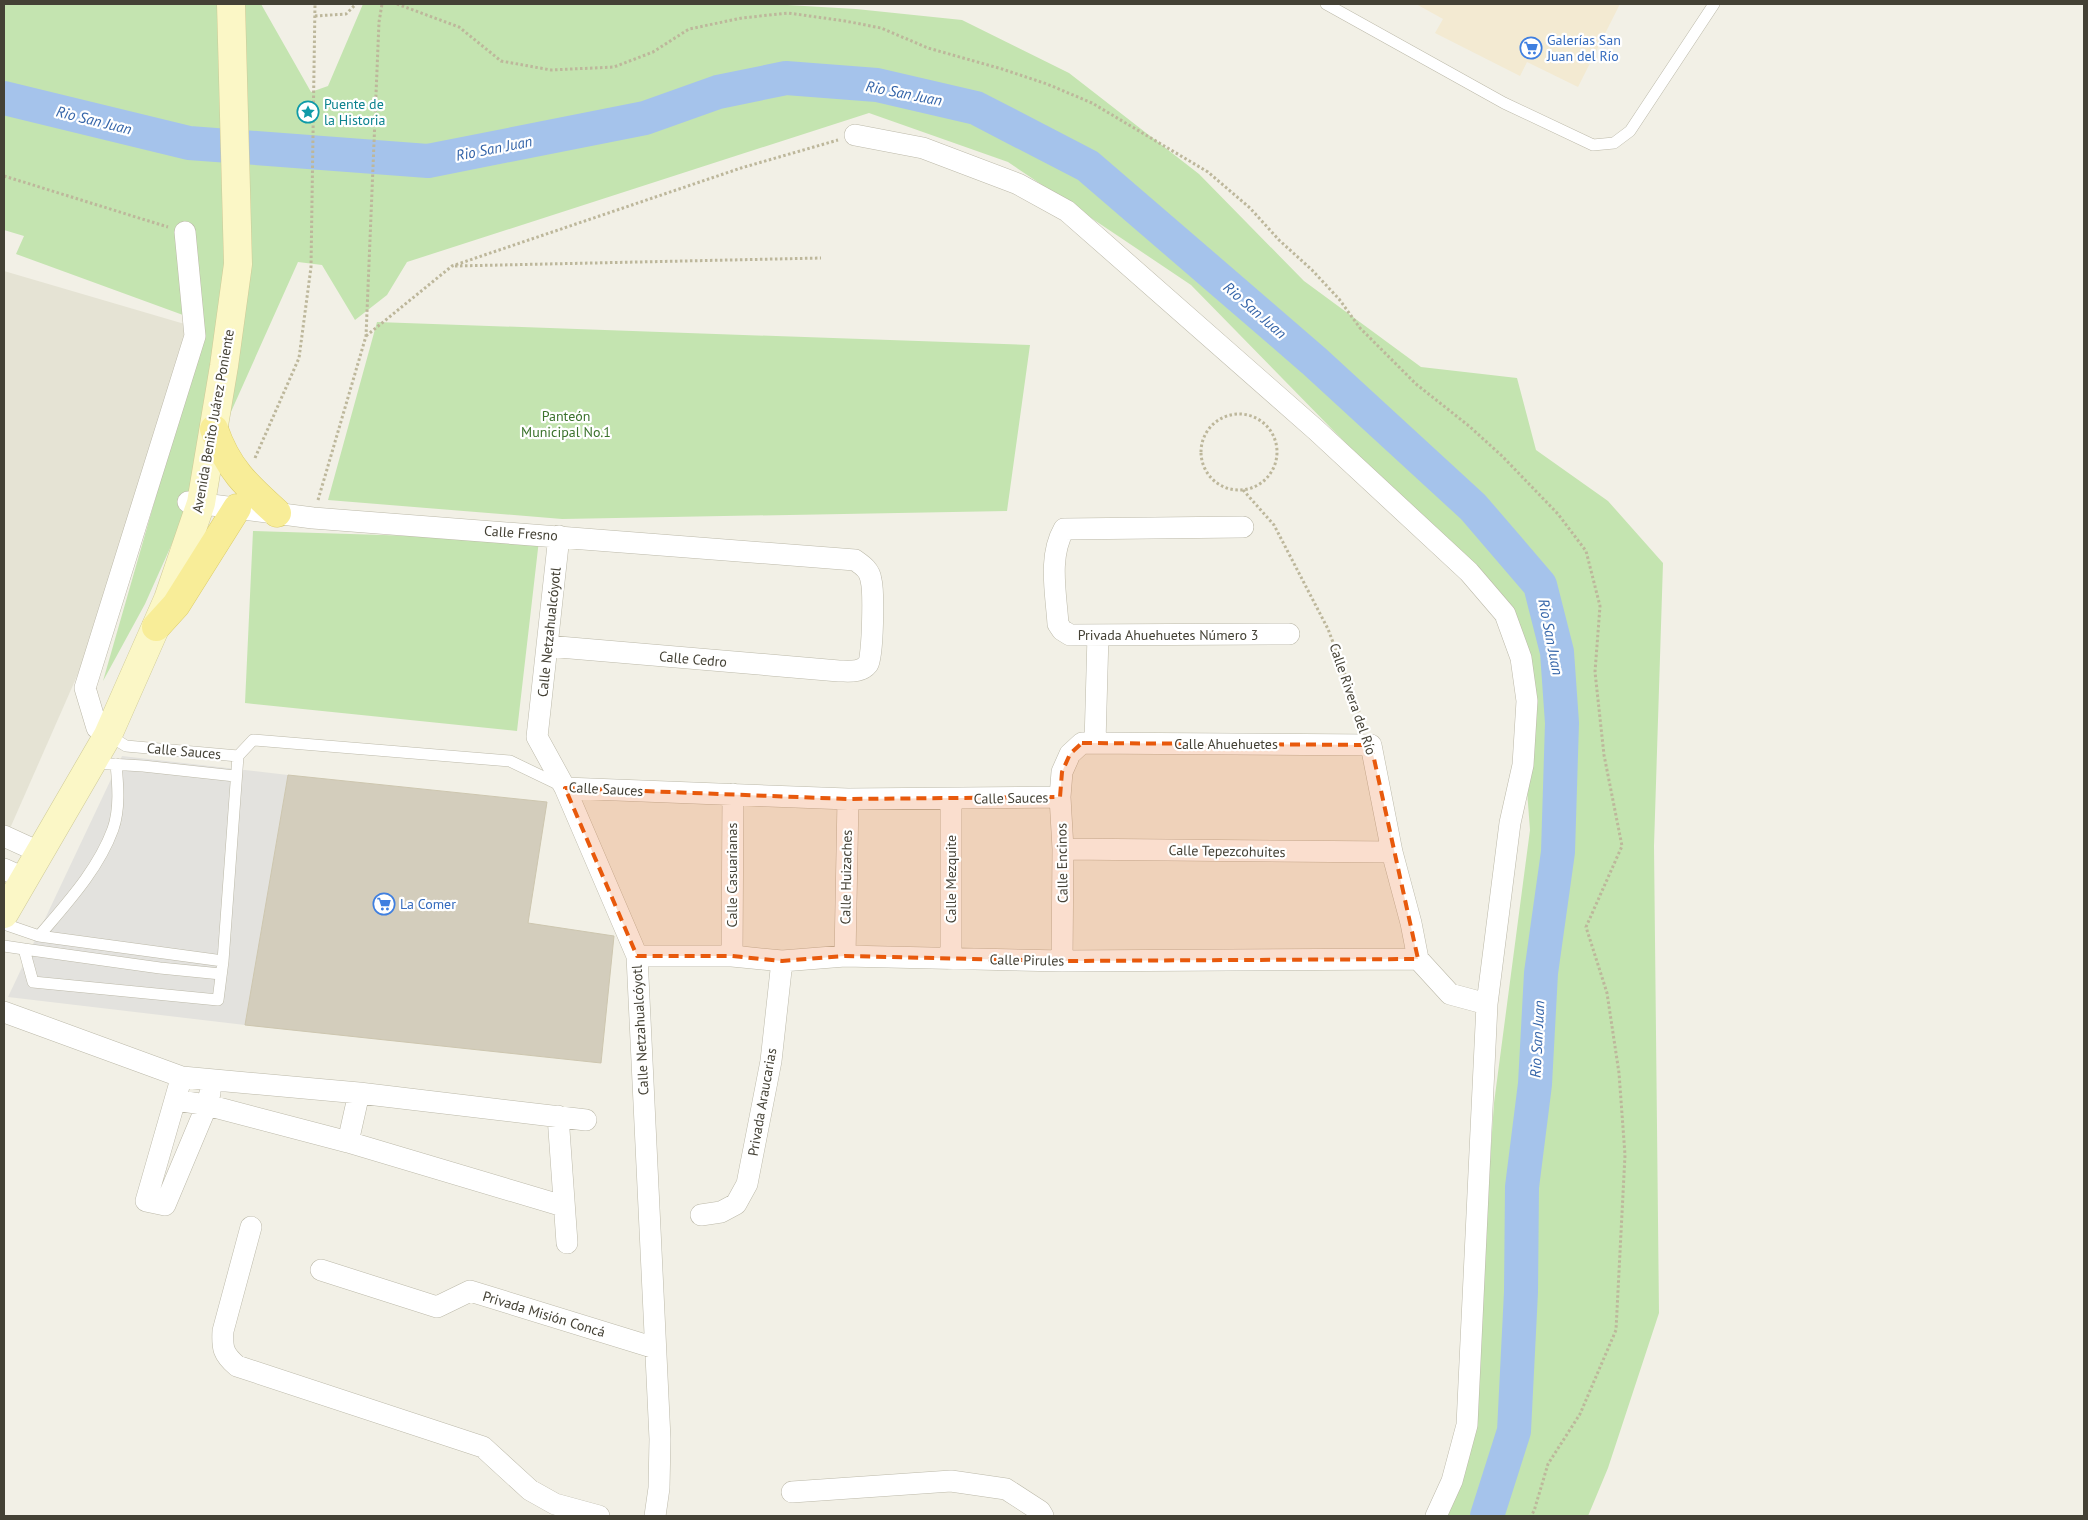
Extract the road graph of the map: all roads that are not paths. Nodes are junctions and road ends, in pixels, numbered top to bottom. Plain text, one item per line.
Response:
1 (222, 4) edge
2 (231, 4) edge
3 (1326, 4) edge
4 (1714, 4) edge
5 (855, 135) road end
6 (185, 232) road end
7 (232, 265) junction
8 (214, 429) junction
9 (240, 495) junction
10 (195, 502) junction
11 (277, 513) joint
12 (1243, 527) dead end
13 (559, 536) junction
14 (855, 560) joint
15 (156, 627) junction
16 (1289, 634) dead end
17 (1098, 635) junction
18 (547, 646) junction
19 (103, 732) junction
20 (1089, 743) junction
21 (1371, 745) joint
22 (238, 756) junction
23 (104, 764) junction
24 (235, 776) junction
25 (565, 788) junction
26 (733, 794) junction
27 (1060, 797) junction
28 (848, 799) junction
29 (951, 799) junction
30 (22, 844) edge
31 (1063, 849) junction
32 (1392, 852) junction
33 (10, 874) edge
34 (4, 914) edge
35 (4, 924) edge
36 (39, 936) junction
37 (4, 946) edge
38 (24, 949) junction
39 (637, 956) junction
40 (732, 956) junction
41 (845, 956) junction
42 (951, 959) junction
43 (1418, 959) junction
44 (223, 961) junction
45 (782, 961) junction
46 (1062, 961) junction
47 (221, 974) junction
48 (1487, 1004) junction
49 (4, 1012) edge
50 (182, 1077) junction
51 (214, 1081) junction
52 (359, 1093) junction
53 (175, 1100) junction
54 (207, 1106) junction
55 (558, 1116) junction
56 (586, 1120) dead end
57 (348, 1142) junction
58 (563, 1206) junction
59 (701, 1215) dead end
60 (251, 1227) dead end
61 (567, 1243) dead end
62 (321, 1270) dead end
63 (655, 1348) junction
64 (792, 1492) dead end
65 (599, 1516) edge
66 (655, 1516) edge
67 (1043, 1516) edge
68 (1436, 1516) edge

1 - 7 main road, Avenida Benito Juárez Poniente
2 - 7 main road, Avenida Benito Juárez Poniente
3 - 4 lane
5 - 48 street
6 - 19 street
7 - 8 main road, Avenida Benito Juárez Poniente
7 - 10 main road, Avenida Benito Juárez Poniente
8 - 9 main road
8 - 10 main road, Avenida Benito Juárez Poniente
9 - 10 street
9 - 11 main road
9 - 15 main road
10 - 15 main road, Avenida Benito Juárez Poniente
10 - 19 main road, Avenida Benito Juárez Poniente
11 - 13 street, Calle Fresno
12 - 17 street, Privada Ahuehuetes Número 3
13 - 14 street, Calle Fresno
13 - 18 street, Calle Netzahualcóyotl
14 - 18 street, Calle Cedro
15 - 19 main road, Avenida Benito Juárez Poniente
16 - 17 street, Privada Ahuehuetes Número 3
17 - 20 street
18 - 25 street, Calle Netzahualcóyotl
19 - 22 lane, Calle Sauces
19 - 23 main road, Avenida Benito Juárez Poniente
19 - 30 main road, Avenida Benito Juárez Poniente
20 - 21 street, Calle Ahuehuetes
20 - 27 street, Calle Encinos
21 - 32 street, Calle Rivera del Río
22 - 24 lane
22 - 25 lane, Calle Sauces
23 - 24 lane
23 - 30 main road, Avenida Benito Juárez Poniente
23 - 36 lane
24 - 44 lane
25 - 26 street, Calle Sauces
25 - 39 street, Calle Netzahualcóyotl
26 - 28 street, Calle Sauces
26 - 40 street, Calle Casuarianas
27 - 29 street, Calle Sauces
27 - 31 street, Calle Encinos
28 - 29 street, Calle Sauces
28 - 41 street, Calle Huizaches
29 - 42 street, Calle Mezquite
30 - 33 main road, Avenida Benito Juárez Poniente
31 - 32 street, Calle Tepezcohuites
31 - 46 street, Calle Encinos
32 - 43 street, Calle Rivera del Río
33 - 34 main road, Avenida Benito Juárez Poniente
35 - 36 lane
36 - 44 lane
37 - 38 lane
38 - 47 lane
38 - 47 lane
39 - 40 street, Calle Pirules
39 - 63 street, Calle Netzahualcóyotl
40 - 45 street, Calle Pirules
41 - 42 street, Calle Pirules
41 - 45 street, Calle Pirules
42 - 46 street, Calle Pirules
43 - 46 street, Calle Pirules
43 - 48 street
44 - 47 lane
45 - 59 street, Privada Araucarias
48 - 68 street
49 - 50 street
50 - 51 street
50 - 53 street
51 - 52 street
51 - 54 street
52 - 55 street
52 - 57 street
53 - 54 street
53 - 54 street
54 - 57 street
55 - 56 street
55 - 58 street
57 - 58 street
58 - 61 street
60 - 65 street
62 - 63 street, Privada Misión Concá
63 - 66 street, Calle Netzahualcóyotl
64 - 67 street

